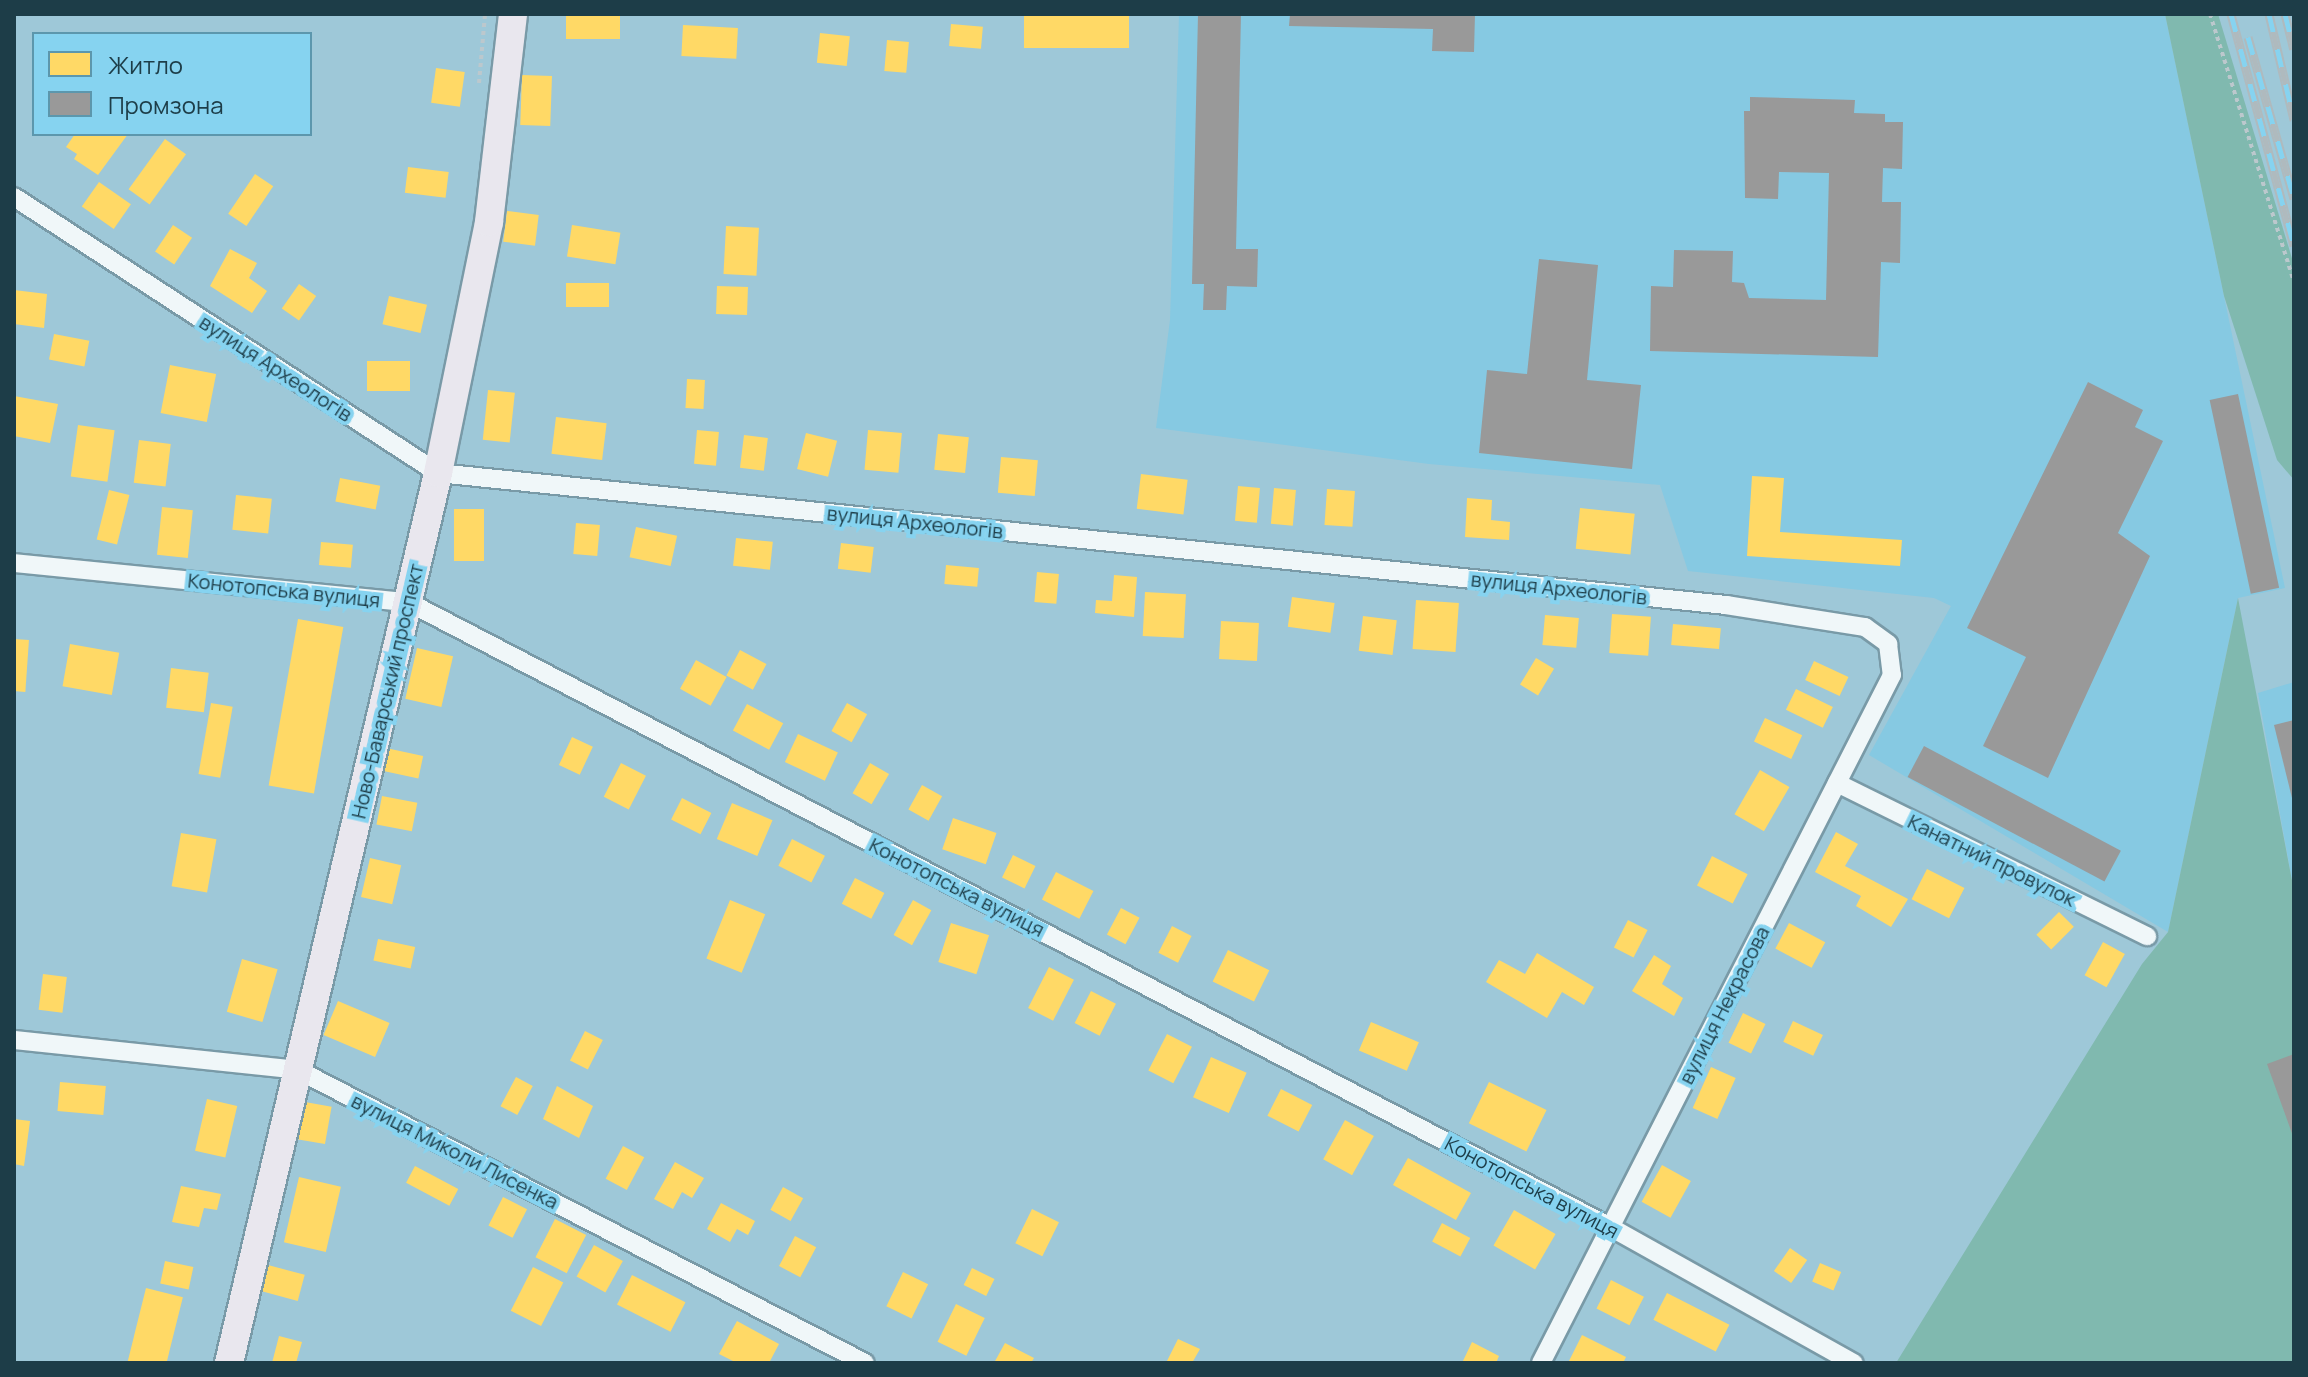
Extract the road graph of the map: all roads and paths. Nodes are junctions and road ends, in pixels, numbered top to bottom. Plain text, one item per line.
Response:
1 (485, 14) edge
2 (513, 14) edge
3 (2210, 14) edge
4 (478, 91) dead end
5 (14, 197) edge
6 (2294, 282) edge
7 (438, 473) junction
8 (14, 563) edge
9 (408, 602) junction
10 (1888, 644) joint
11 (1837, 783) junction
12 (2147, 936) dead end
13 (14, 1040) edge
14 (298, 1070) junction
15 (1612, 1228) junction
16 (229, 1363) edge
17 (865, 1363) edge
18 (1541, 1363) edge
19 (1854, 1363) edge

1 - 4 path
2 - 7 main road, Ново-Баварський проспект
3 - 6 path
5 - 7 street, вулиця Археологів
7 - 9 main road, Ново-Баварський проспект
7 - 10 street, вулиця Археологів
8 - 9 street, Конотопська вулиця
9 - 14 main road, Ново-Баварський проспект
9 - 15 street, Конотопська вулиця
10 - 11 street, вулиця Некрасова
11 - 12 street, Канатний провулок
11 - 15 street, вулиця Некрасова
13 - 14 street, вулиця Миколи Лисенка
14 - 16 main road, Ново-Баварський проспект
14 - 17 street, вулиця Миколи Лисенка
15 - 18 street, вулиця Некрасова
15 - 19 street, Конотопська вулиця

